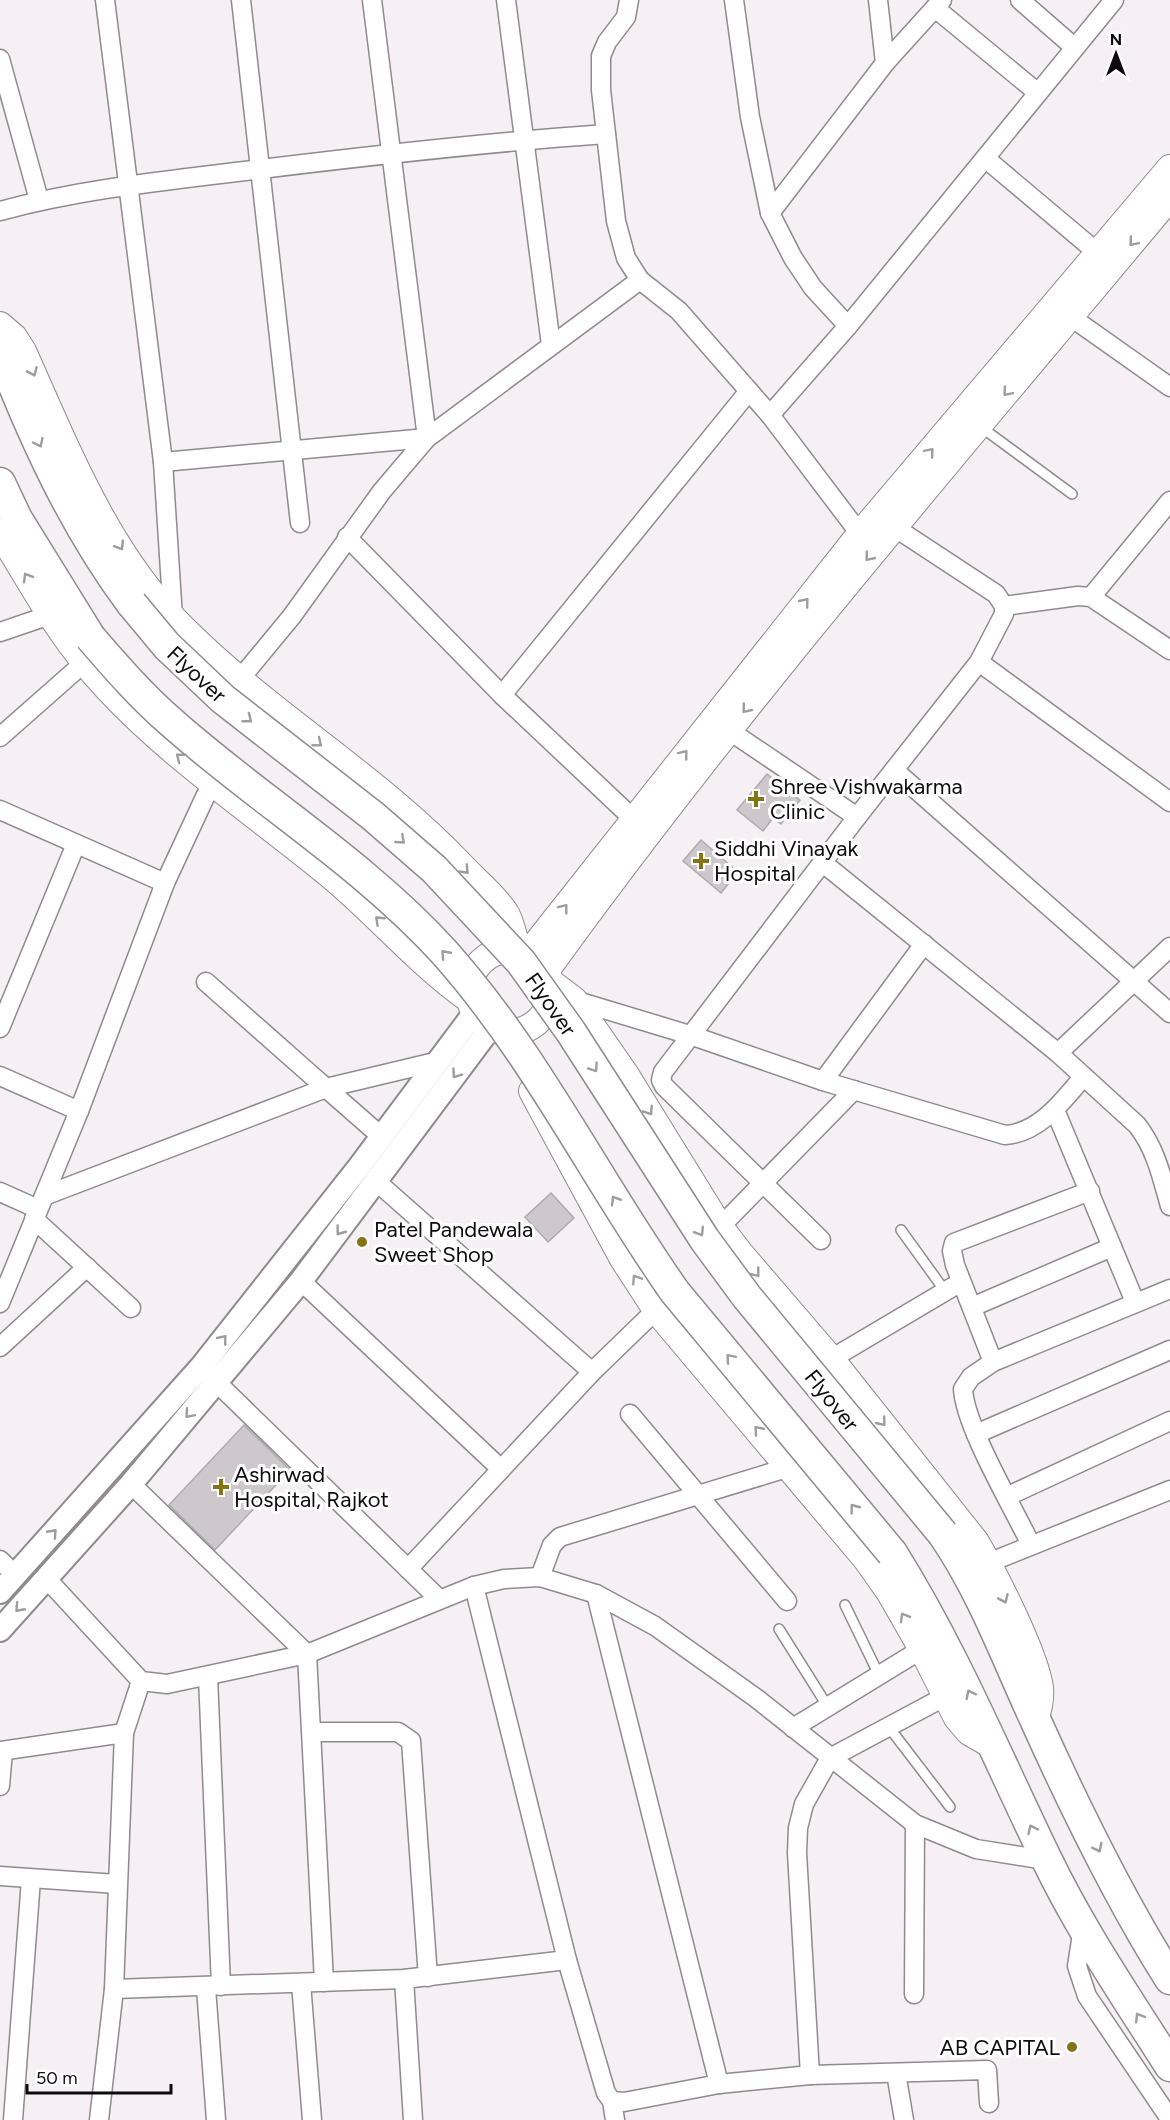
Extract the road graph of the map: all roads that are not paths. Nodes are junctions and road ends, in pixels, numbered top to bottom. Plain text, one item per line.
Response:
1 (105, 0) edge
2 (241, 0) edge
3 (372, 0) edge
4 (506, 0) edge
5 (629, 0) edge
6 (734, 0) edge
7 (878, 0) edge
8 (1020, 0) edge
9 (1114, 0) edge
10 (938, 4) edge
11 (1074, 47) junction
12 (0, 59) edge
13 (885, 63) junction
14 (1038, 93) junction
15 (606, 134) junction
16 (524, 139) junction
17 (391, 152) junction
18 (985, 158) junction
19 (1170, 168) edge
20 (262, 169) junction
21 (128, 185) junction
22 (1170, 197) edge
23 (39, 200) junction
24 (0, 211) edge
25 (770, 213) junction
26 (1098, 254) junction
27 (640, 280) junction
28 (1063, 311) junction
29 (0, 325) edge
30 (848, 326) junction
31 (551, 345) junction
32 (0, 351) edge
33 (1170, 387) edge
34 (749, 391) junction
35 (770, 415) junction
36 (979, 426) junction
37 (427, 438) junction
38 (292, 450) junction
39 (163, 462) junction
40 (0, 483) edge
41 (1072, 494) dead end
42 (1170, 501) edge
43 (885, 520) junction
44 (300, 523) dead end
45 (0, 532) edge
46 (860, 534) junction
47 (347, 537) junction
48 (1091, 597) junction
49 (1004, 606) junction
50 (50, 615) junction
51 (173, 618) junction
52 (0, 632) edge
53 (87, 650) junction
54 (1170, 650) edge
55 (979, 662) junction
56 (240, 679) junction
57 (502, 695) junction
58 (720, 724) junction
59 (0, 736) edge
60 (894, 770) junction
61 (212, 782) junction
62 (1170, 802) edge
63 (0, 810) edge
64 (857, 817) junction
65 (641, 826) junction
66 (76, 844) junction
67 (823, 863) junction
68 (165, 883) junction
69 (924, 945) junction
70 (1170, 947) edge
71 (536, 965) junction
72 (1134, 980) junction
73 (206, 982) dead end
74 (574, 1000) junction
75 (1170, 1013) edge
76 (483, 1018) junction
77 (0, 1028) edge
78 (693, 1036) junction
79 (1058, 1053) junction
80 (439, 1061) junction
81 (0, 1076) edge
82 (1083, 1077) junction
83 (823, 1081) junction
84 (326, 1088) junction
85 (854, 1090) junction
86 (1055, 1110) junction
87 (79, 1111) junction
88 (382, 1137) junction
89 (377, 1182) junction
90 (761, 1183) junction
91 (1090, 1191) junction
92 (0, 1192) edge
93 (1170, 1206) edge
94 (39, 1208) junction
95 (720, 1227) junction
96 (901, 1230) dead end
97 (820, 1240) dead end
98 (1112, 1247) junction
99 (87, 1268) junction
100 (301, 1281) junction
101 (953, 1287) junction
102 (1170, 1289) edge
103 (1135, 1302) junction
104 (0, 1303) edge
105 (972, 1307) junction
106 (131, 1308) dead end
107 (656, 1310) junction
108 (0, 1347) edge
109 (1170, 1350) edge
110 (831, 1359) junction
111 (993, 1362) junction
112 (592, 1372) junction
113 (209, 1374) junction
114 (630, 1414) dead end
115 (1170, 1421) edge
116 (976, 1434) junction
117 (790, 1467) junction
118 (501, 1469) junction
119 (131, 1484) junction
120 (1170, 1490) edge
121 (698, 1494) junction
122 (1008, 1496) junction
123 (1031, 1545) junction
124 (988, 1563) junction
125 (8, 1568) edge
126 (408, 1569) junction
127 (540, 1577) junction
128 (46, 1578) junction
129 (474, 1586) junction
130 (0, 1592) edge
131 (596, 1594) junction
132 (439, 1599) junction
133 (787, 1601) dead end
134 (845, 1605) dead end
135 (779, 1629) dead end
136 (0, 1630) edge
137 (922, 1649) junction
138 (307, 1654) junction
139 (879, 1675) junction
140 (208, 1677) junction
141 (141, 1681) junction
142 (946, 1696) junction
143 (828, 1707) junction
144 (1035, 1720) junction
145 (888, 1726) junction
146 (794, 1728) junction
147 (312, 1732) junction
148 (124, 1733) junction
149 (995, 1748) junction
150 (1, 1751) edge
151 (830, 1758) junction
152 (0, 1786) edge
153 (950, 1807) dead end
154 (915, 1824) junction
155 (1046, 1860) junction
156 (0, 1876) edge
157 (31, 1879) junction
158 (117, 1884) junction
159 (1083, 1928) junction
160 (567, 1960) junction
161 (1165, 1961) edge
162 (428, 1977) junction
163 (404, 1979) junction
164 (324, 1982) junction
165 (301, 1983) junction
166 (214, 1987) junction
167 (114, 1989) junction
168 (914, 1994) dead end
169 (1170, 2066) edge
170 (896, 2073) junction
171 (810, 2074) junction
172 (719, 2084) junction
173 (612, 2101) junction
174 (989, 2103) dead end
175 (1170, 2119) edge
176 (13, 2120) edge
177 (99, 2120) edge
178 (216, 2120) edge
179 (312, 2120) edge
180 (413, 2120) edge
181 (615, 2120) edge
182 (904, 2120) edge

1 - 21 street
2 - 20 street
3 - 17 street
4 - 16 street
5 - 15 street
6 - 25 street
7 - 13 street
8 - 11 street
9 - 11 street
10 - 13 street
10 - 14 street
11 - 14 street
12 - 23 street
13 - 25 street
14 - 18 street
15 - 16 street
15 - 27 street
16 - 17 street
16 - 31 street
17 - 20 street
17 - 37 street
18 - 26 street
18 - 30 street
19 - 26 main road
20 - 21 street
20 - 38 street
21 - 23 street
21 - 39 street
22 -> 28 main road
23 - 24 street
25 - 30 street
26 - 28 main road
27 - 31 street
27 - 34 street
28 - 33 street
28 -> 36 main road
43 -> 28 main road
29 -> 51 main road
30 - 35 street
31 - 37 street
32 -> 144 highway, Flyover, bridge
34 - 35 street
34 - 57 street
35 - 46 street
36 - 41 lane
36 - 43 main road
37 - 38 street
37 - 47 street
38 - 39 street
38 - 44 street
39 - 51 street
40 - 53 highway
42 - 48 street
43 - 46 main road
43 - 49 street
43 -> 58 main road
50 -> 45 main road
58 -> 46 main road
47 - 56 street
47 - 57 street
48 - 49 street
48 - 54 street
49 - 55 street
50 - 52 street
50 - 53 main road
51 - 56 main road
53 - 59 street
61 -> 53 main road
149 -> 53 highway, bridge
55 - 60 street
55 - 62 street
56 -> 71 main road
57 - 65 street
58 - 64 street
58 - 65 main road
60 - 64 street
60 - 72 street
61 - 68 street
76 -> 61 main road
63 - 66 street
64 - 67 street
65 - 71 main road
66 - 68 street
66 - 77 street
67 - 69 street
67 - 78 street
68 - 87 street
69 - 79 street
69 - 83 street
70 - 72 street
71 - 74 main road
71 - 76 main road
71 - 76 main road
72 - 75 street
72 - 79 street
73 - 84 street
74 - 78 street
74 -> 95 main road
76 - 80 street
76 -> 89 street
107 -> 76 main road
78 - 83 street
78 - 90 street
79 - 82 street
80 - 84 street
80 - 88 street
81 - 87 street
82 - 86 street
82 - 93 street
83 - 85 street
84 - 88 street
84 - 94 street
85 - 86 street
85 - 90 street
86 - 91 street
87 - 94 street
113 -> 88 street
89 -> 100 street
89 - 112 street
90 - 95 street
90 - 97 street
91 - 98 street
91 - 101 street
92 - 94 street
94 - 99 street
94 - 104 street
95 -> 110 main road
96 - 101 lane
98 - 103 street
98 - 105 street
99 - 106 street
99 - 108 street
100 - 113 street
100 - 118 street
101 - 105 street
101 - 110 street
102 - 103 street
103 - 111 street
105 - 111 street
107 - 112 street
117 -> 107 main road
109 - 116 street
110 -> 124 main road
111 - 116 street
112 - 118 street
113 -> 119 street
125 -> 113 street
113 - 126 street
114 - 121 street
115 - 122 street
116 - 122 street
117 - 121 street
137 -> 117 main road
118 - 126 street
119 - 128 street
119 - 138 street
120 - 123 street
121 - 127 street
121 - 133 street
122 - 123 street
123 - 124 street
124 -> 144 main road
125 - 130 street
126 - 132 street
127 - 129 street
127 - 131 street
128 -> 136 street
128 - 141 street
129 - 132 street
129 - 160 street
131 - 146 street
131 - 172 street
132 - 138 street
134 - 139 lane
135 - 143 lane
137 - 139 street
137 - 142 main road
138 - 140 street
138 - 147 street
139 - 143 street
140 - 141 street
140 - 166 street
141 - 148 street
142 - 145 street
142 - 149 main road
143 - 146 street
144 -> 161 highway, Flyover
145 - 151 street
145 - 153 lane
146 - 151 street
147 - 162 street
147 - 164 street
148 - 150 street
148 - 158 street
155 -> 149 highway
150 - 152 street
151 - 154 street
151 - 171 street
154 - 155 street
154 - 168 street
155 - 159 highway
156 - 157 street
157 - 158 street
157 - 176 street
158 - 167 street
169 -> 159 highway
159 - 175 street
160 - 162 street
160 - 173 street
162 - 163 street
163 - 164 street
163 - 180 street
164 - 165 street
165 - 166 street
165 - 179 street
166 - 167 street
166 - 178 street
167 - 177 street
170 - 171 street
170 - 174 street
170 - 182 street
171 - 172 street
172 - 173 street
173 - 181 street

